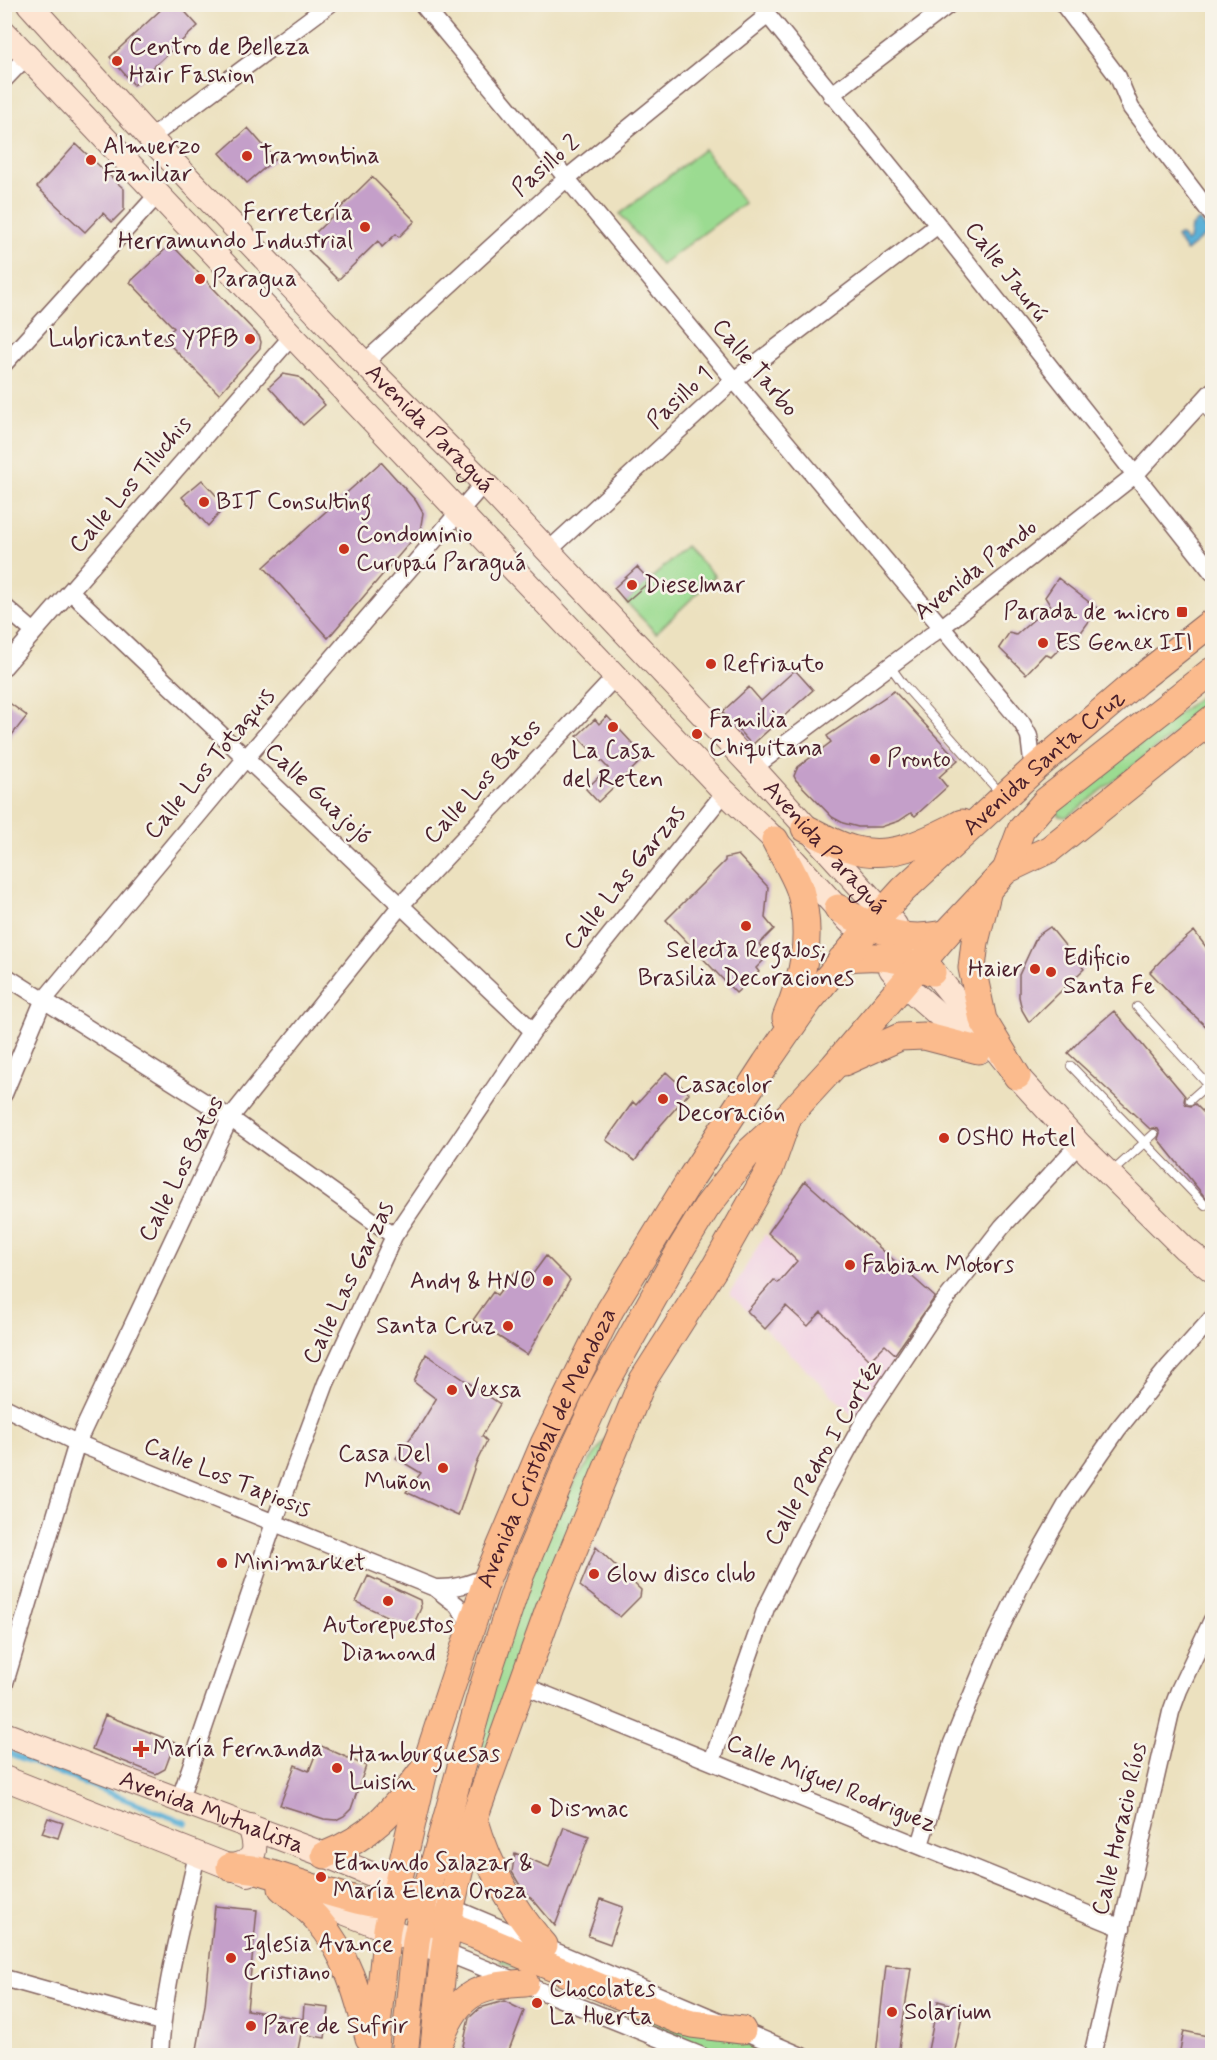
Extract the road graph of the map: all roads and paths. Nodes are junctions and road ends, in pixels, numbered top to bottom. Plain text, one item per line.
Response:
1 (28, 4) edge
2 (330, 4) edge
3 (422, 4) edge
4 (950, 4) edge
5 (1063, 4) edge
6 (764, 10) edge
7 (4, 32) edge
8 (27, 56) junction
9 (4, 80) edge
10 (831, 95) junction
11 (150, 138) junction
12 (567, 178) junction
13 (159, 193) junction
14 (1212, 215) edge
15 (938, 225) junction
16 (294, 335) junction
17 (364, 363) junction
18 (4, 364) edge
19 (734, 381) junction
20 (1212, 391) edge
21 (1200, 404) junction
22 (1212, 418) edge
23 (1136, 474) junction
24 (483, 483) junction
25 (458, 511) junction
26 (548, 551) junction
27 (1212, 572) edge
28 (70, 591) junction
29 (4, 606) edge
30 (1212, 622) edge
31 (942, 627) junction
32 (33, 632) junction
33 (890, 666) junction
34 (4, 667) edge
35 (1212, 670) edge
36 (616, 676) junction
37 (1212, 719) edge
38 (246, 758) junction
39 (753, 768) junction
40 (1033, 770) junction
41 (725, 792) junction
42 (999, 802) junction
43 (805, 828) junction
44 (775, 840) junction
45 (1006, 870) junction
46 (988, 890) junction
47 (401, 905) junction
48 (838, 908) joint
49 (872, 924) junction
50 (946, 934) junction
51 (904, 935) junction
52 (880, 957) junction
53 (842, 959) junction
54 (921, 971) junction
55 (4, 975) edge
56 (43, 1001) junction
57 (1137, 1007) dead end
58 (533, 1031) junction
59 (978, 1050) junction
60 (766, 1063) junction
61 (834, 1066) junction
62 (1071, 1066) dead end
63 (1017, 1076) junction
64 (1210, 1086) edge
65 (4, 1094) edge
66 (1190, 1100) dead end
67 (788, 1116) junction
68 (230, 1118) junction
69 (1154, 1134) dead end
70 (1145, 1143) junction
71 (1079, 1144) junction
72 (1109, 1176) junction
73 (1205, 1205) dead end
74 (394, 1236) junction
75 (1212, 1270) edge
76 (1212, 1318) edge
77 (643, 1380) junction
78 (4, 1407) edge
79 (76, 1443) junction
80 (569, 1460) junction
81 (273, 1522) junction
82 (488, 1576) junction
83 (435, 1587) junction
84 (1212, 1620) edge
85 (471, 1625) junction
86 (522, 1685) junction
87 (4, 1686) edge
88 (4, 1734) edge
89 (712, 1761) junction
90 (425, 1767) junction
91 (4, 1778) edge
92 (179, 1801) junction
93 (474, 1818) junction
94 (250, 1826) junction
95 (920, 1845) junction
96 (466, 1848) junction
97 (197, 1854) junction
98 (325, 1855) junction
99 (230, 1867) junction
100 (282, 1888) junction
101 (425, 1896) junction
102 (450, 1916) junction
103 (399, 1924) junction
104 (1122, 1928) junction
105 (544, 1945) junction
106 (444, 1952) junction
107 (4, 1978) edge
108 (525, 1983) junction
109 (161, 2022) junction
110 (742, 2031) junction
111 (160, 2055) edge
112 (374, 2055) edge
113 (404, 2055) edge
114 (434, 2055) edge
115 (702, 2055) edge
116 (802, 2055) edge
117 (1092, 2055) edge

1 - 11 main road, Avenida Paraguá
2 - 11 street
3 - 12 street, Calle Tarbo
4 - 10 street
5 - 14 street
6 - 10 street, Calle Jaurú
6 - 12 street, Pasillo 2
7 - 8 main road, Avenida Paraguá
8 - 9 street
8 - 13 main road, Avenida Paraguá
10 - 15 street, Calle Jaurú
11 - 17 main road, Avenida Paraguá
12 - 17 street, Pasillo 2
12 - 19 street, Calle Tarbo
13 - 16 main road, Avenida Paraguá
13 - 18 street
15 - 19 street, Pasillo 1
15 - 23 street, Calle Jaurú
16 - 25 main road, Avenida Paraguá
16 - 28 street, Calle Los Tiluchis
17 - 24 main road, Avenida Paraguá
19 - 26 street, Pasillo 1
19 - 31 street, Calle Tarbo
20 - 21 street, Avenida Pando
21 - 22 lane
21 - 23 street, Avenida Pando
23 - 27 street, Calle Jaurú
23 - 31 street, Avenida Pando
24 - 25 street, Calle Los Totaquis
24 - 26 main road, Avenida Paraguá
25 - 36 main road, Avenida Paraguá
25 - 38 street, Calle Los Totaquis
26 - 39 main road, Avenida Paraguá
28 - 32 street, Calle Los Tiluchis
28 - 38 street, Calle Guajojó
29 - 32 street
30 - 40 main road, Avenida Santa Cruz
31 - 33 street, Avenida Pando
31 - 40 street, Calle Tarbo
32 - 34 street, Calle Los Tiluchis
33 - 39 street, Avenida Pando
33 - 42 lane
35 - 45 main road, Avenida Santa Cruz
36 - 41 main road, Avenida Paraguá
36 - 47 street, Calle Los Batos
37 - 45 main road, Avenida Santa Cruz
38 - 47 street, Calle Guajojó
38 - 56 street, Calle Los Totaquis
39 - 43 main road, Avenida Paraguá
40 - 42 main road, Avenida Santa Cruz
41 - 44 main road, Avenida Paraguá
41 - 58 street, Calle Las Garzas
42 - 43 main road
42 - 49 main road, Avenida Santa Cruz
43 - 49 main road, Avenida Paraguá
44 - 48 main road, Avenida Paraguá
44 - 60 main road
45 - 46 main road, Avenida Santa Cruz
46 - 50 main road, Avenida Santa Cruz
46 - 63 main road
47 - 58 street, Calle Guajojó
47 - 68 street, Calle Los Batos
48 - 49 main road
49 - 51 main road
49 - 52 main road, Avenida Paraguá
49 - 53 main road, Avenida Cristóbal de Mendoza
50 - 51 main road
50 - 54 main road, Avenida Santa Cruz
51 - 54 main road, Avenida Paraguá
52 - 53 main road
52 - 54 main road
53 - 60 main road, Avenida Cristóbal de Mendoza
54 - 59 main road
54 - 61 main road, Avenida Cristóbal de Mendoza
54 - 63 main road
55 - 56 street
56 - 65 street, Calle Los Totaquis
56 - 68 street
57 - 64 lane
58 - 74 street, Calle Las Garzas
59 - 61 main road
59 - 63 main road
60 - 82 main road, Avenida Cristóbal de Mendoza
61 - 67 main road, Avenida Cristóbal de Mendoza
62 - 70 lane
63 - 71 main road
64 - 66 lane
67 - 77 main road, Avenida Cristóbal de Mendoza
67 - 80 main road, Avenida Cristóbal de Mendoza
68 - 74 street
68 - 79 street, Calle Los Batos
69 - 70 lane
70 - 72 lane
70 - 73 lane
71 - 72 main road
71 - 89 street, Calle Pedro I Cortéz
72 - 75 main road
74 - 81 street, Calle Las Garzas
76 - 95 street
77 - 80 main road
77 - 86 main road, Avenida Cristóbal de Mendoza
78 - 79 street, Calle Los Tapiosis
79 - 81 street, Calle Los Tapiosis
79 - 87 street, Calle Los Batos
80 - 101 main road, Avenida Cristóbal de Mendoza
81 - 83 street, Calle Los Tapiosis
81 - 92 street, Calle Las Garzas
82 - 83 street, Calle Los Tapiosis
82 - 85 main road, Avenida Cristóbal de Mendoza
83 - 85 street, Calle Los Tapiosis
84 - 104 street, Calle Horacio Ríos
85 - 90 main road, Avenida Cristóbal de Mendoza
86 - 89 street, Calle Miguel Rodriguez
86 - 93 main road, Avenida Cristóbal de Mendoza
88 - 92 main road, Avenida Mutualista
89 - 95 street, Calle Miguel Rodriguez
90 - 98 main road
90 - 103 main road, Avenida Cristóbal de Mendoza
91 - 97 main road, Avenida Mutualista
92 - 94 main road, Avenida Mutualista
93 - 96 main road, Avenida Cristóbal de Mendoza
93 - 105 main road
94 - 98 main road, Avenida Mutualista
94 - 99 main road
95 - 104 street, Calle Miguel Rodriguez
96 - 101 main road
96 - 102 main road, Avenida Cristóbal de Mendoza
97 - 99 main road, Avenida Mutualista
97 - 109 street
98 - 103 main road, Avenida Mutualista
99 - 100 main road, Avenida Mutualista
99 - 103 main road
100 - 103 main road, Avenida Mutualista
100 - 112 main road
101 - 102 main road
101 - 103 main road
102 - 103 main road
102 - 105 street
102 - 106 main road, Avenida Cristóbal de Mendoza
102 - 110 main road
103 - 106 main road, Avenida Mutualista
103 - 112 main road, Avenida Cristóbal de Mendoza
103 - 113 main road, Avenida Cristóbal de Mendoza
104 - 117 street, Calle Horacio Ríos
105 - 110 street
106 - 108 street
106 - 114 main road, Avenida Cristóbal de Mendoza
107 - 109 street
108 - 114 main road
108 - 115 street
109 - 111 street
110 - 116 street

